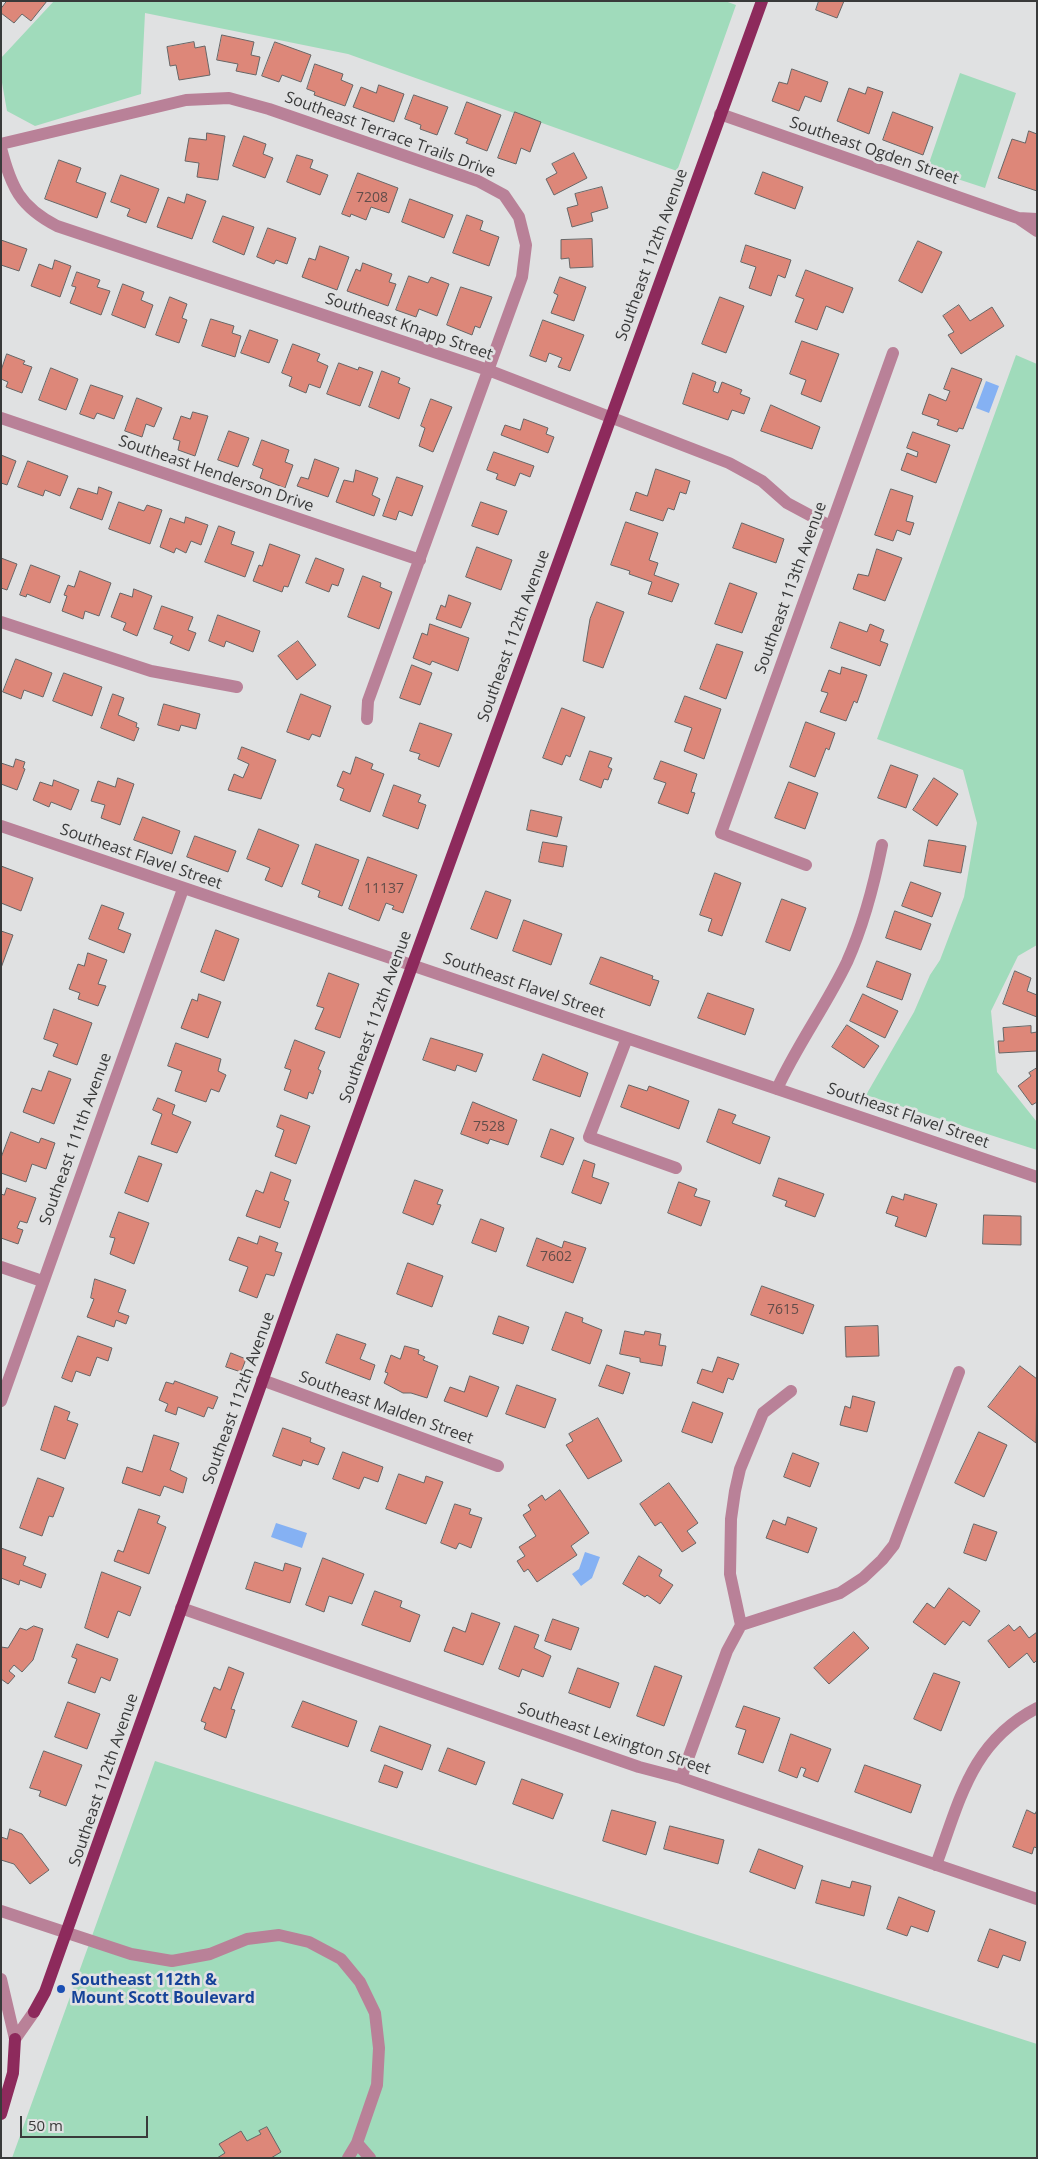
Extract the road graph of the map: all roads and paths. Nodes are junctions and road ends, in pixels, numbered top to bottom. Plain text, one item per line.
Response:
1 (762, 1) edge
2 (720, 114) junction
3 (1, 144) edge
4 (1, 148) edge
5 (1018, 218) junction
6 (1037, 219) edge
7 (1037, 231) edge
8 (893, 354) dead end
9 (488, 370) junction
10 (611, 417) junction
11 (1, 418) edge
12 (830, 526) junction
13 (420, 560) junction
14 (1, 622) edge
15 (237, 687) dead end
16 (367, 719) dead end
17 (1, 826) edge
18 (882, 845) dead end
19 (806, 865) dead end
20 (183, 889) junction
21 (412, 964) junction
22 (627, 1038) junction
23 (777, 1089) junction
24 (676, 1168) dead end
25 (1037, 1177) edge
26 (1, 1267) edge
27 (42, 1281) junction
28 (959, 1372) dead end
29 (262, 1380) junction
30 (791, 1391) dead end
31 (1, 1401) edge
32 (498, 1466) dead end
33 (181, 1608) junction
34 (741, 1625) junction
35 (1037, 1708) edge
36 (681, 1778) junction
37 (936, 1865) junction
38 (1037, 1898) edge
39 (1, 1911) edge
40 (66, 1934) junction
41 (1, 1979) edge
42 (34, 2012) joint
43 (15, 2039) junction
44 (1, 2114) edge
45 (357, 2143) junction
46 (348, 2158) edge
47 (370, 2158) edge

1 - 2 main road, Southeast 112th Avenue
2 - 5 street, Southeast Ogden Street
2 - 10 main road, Southeast 112th Avenue
3 - 9 street, Southeast Terrace Trails Drive
4 - 9 street, Southeast Knapp Street
5 - 6 street, Southeast Ogden Street
5 - 7 street, Southeast Ogden Street
8 - 12 street, Southeast 113th Avenue
9 - 10 street, Southeast Knapp Street
9 - 13 street, Southeast Terrace Trails Drive
10 - 12 street, Southeast Knapp Street
10 - 21 main road, Southeast 112th Avenue
11 - 13 street, Southeast Henderson Drive
12 - 19 street, Southeast 113th Avenue
13 - 16 street, Southeast Terrace Trails Drive
14 - 15 street
17 - 20 street, Southeast Flavel Street
18 - 23 street
20 - 21 street, Southeast Flavel Street
20 - 27 street, Southeast 111th Avenue
21 - 22 street, Southeast Flavel Street
21 - 29 main road, Southeast 112th Avenue
22 - 23 street, Southeast Flavel Street
22 - 24 street
23 - 25 street, Southeast Flavel Street
26 - 27 street
27 - 31 street, Southeast 111th Avenue
28 - 34 street
29 - 32 street, Southeast Malden Street
29 - 33 main road, Southeast 112th Avenue
30 - 34 street
33 - 36 street, Southeast Lexington Street
33 - 40 main road, Southeast 112th Avenue
34 - 36 street
35 - 37 street
36 - 37 street, Southeast Lexington Street
37 - 38 street, Southeast Lexington Street
39 - 40 street
40 - 42 main road, Southeast 112th Avenue
40 - 45 street
41 - 43 street
42 - 43 street, Southeast 112th Avenue
43 - 44 main road
45 - 46 street
45 - 47 street

